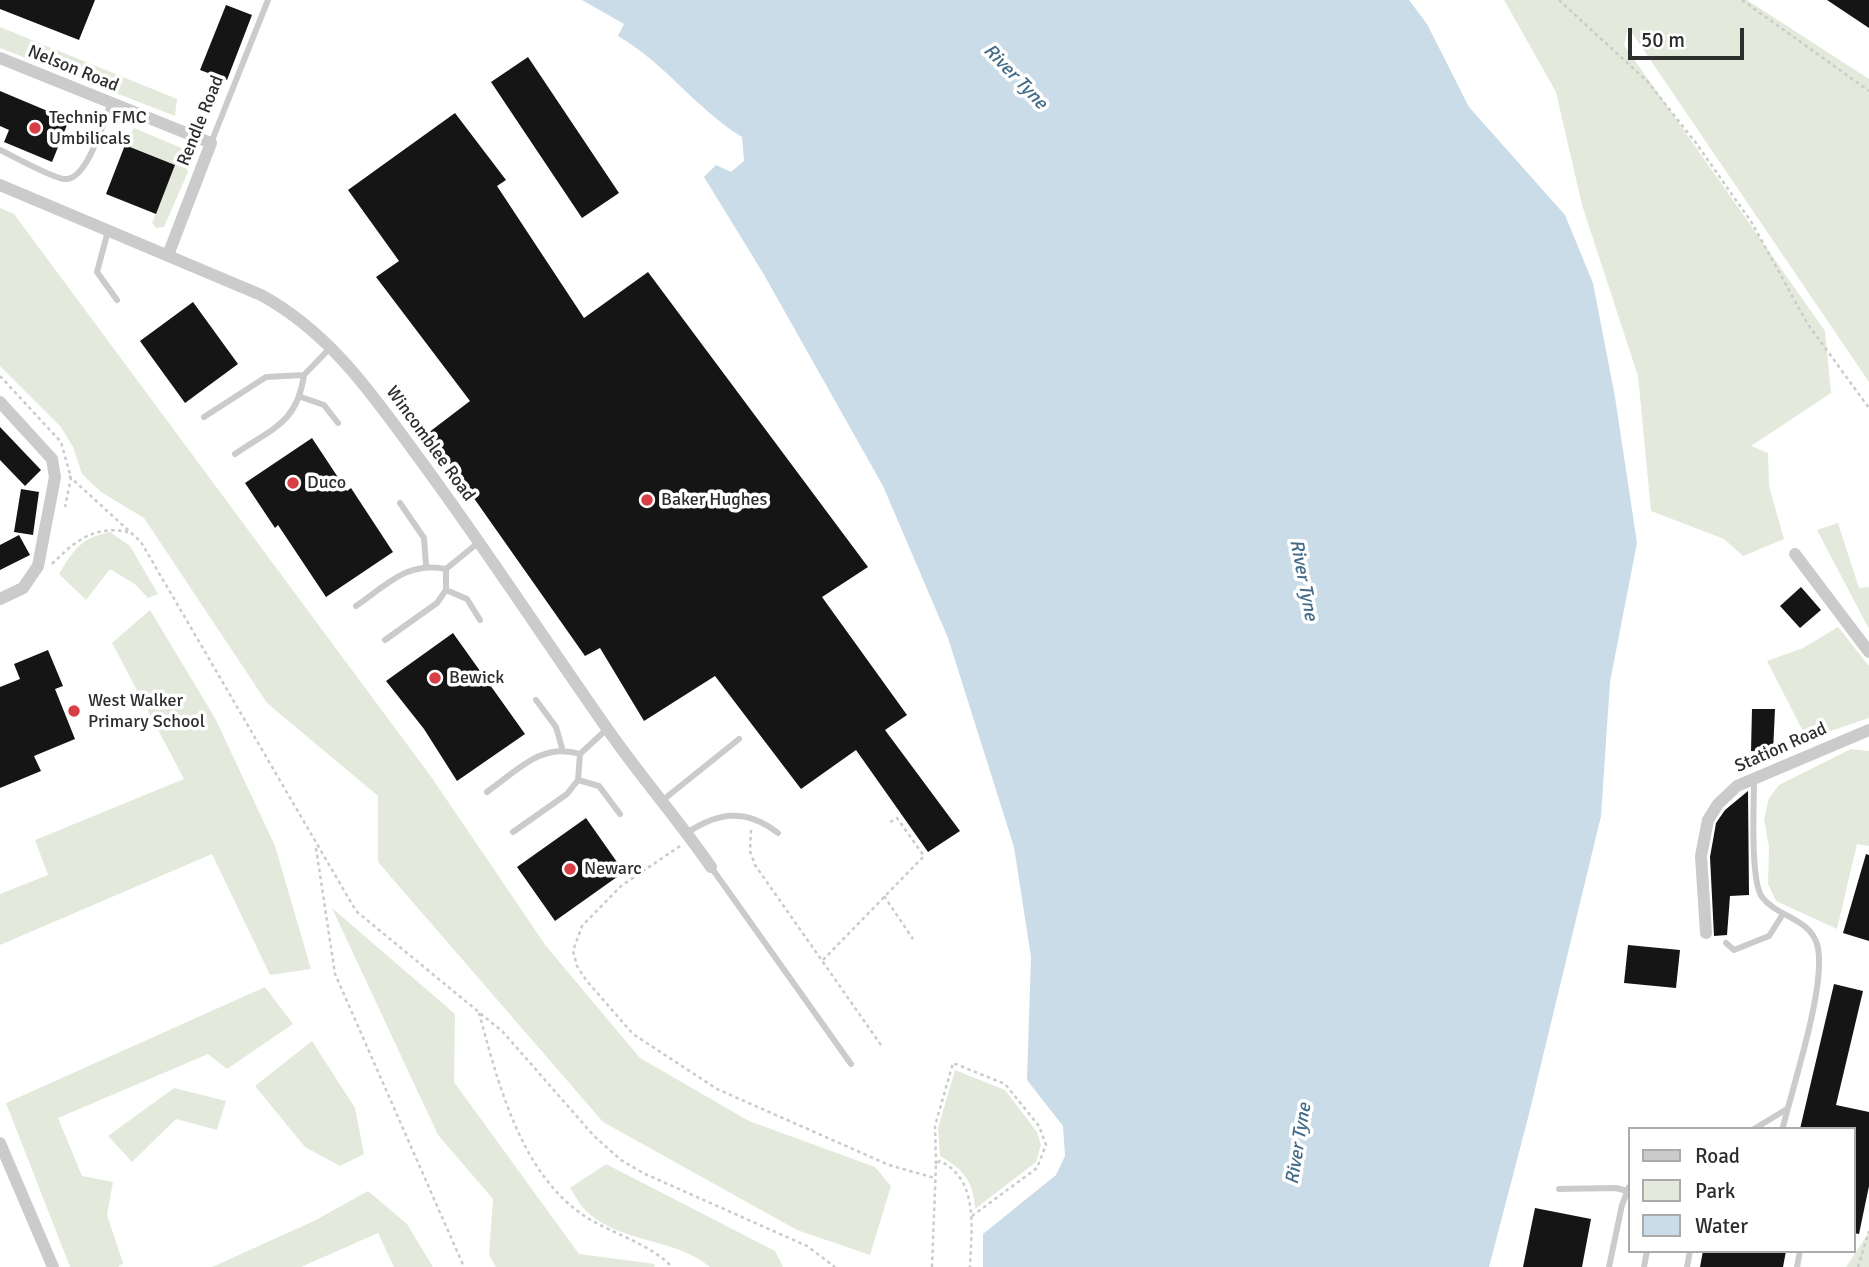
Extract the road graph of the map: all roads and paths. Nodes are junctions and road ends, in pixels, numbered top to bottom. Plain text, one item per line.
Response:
1 (268, 0) edge
2 (1559, 0) edge
3 (1742, 0) edge
4 (0, 58) edge
5 (1869, 90) edge
6 (111, 103) junction
7 (211, 143) junction
8 (0, 150) edge
9 (0, 185) edge
10 (108, 231) junction
11 (167, 255) junction
12 (117, 300) dead end
13 (331, 346) junction
14 (304, 375) junction
15 (0, 376) edge
16 (300, 397) junction
17 (0, 401) edge
18 (1869, 408) edge
19 (204, 417) dead end
20 (338, 423) dead end
21 (235, 454) dead end
22 (400, 503) dead end
23 (130, 533) junction
24 (479, 542) junction
25 (1795, 554) dead end
26 (426, 565) junction
27 (50, 566) dead end
28 (446, 569) junction
29 (446, 590) junction
30 (0, 599) edge
31 (356, 606) dead end
32 (480, 620) dead end
33 (385, 640) dead end
34 (1869, 652) edge
35 (536, 701) dead end
36 (607, 729) junction
37 (1869, 730) edge
38 (739, 740) dead end
39 (562, 748) junction
40 (580, 754) junction
41 (1754, 778) junction
42 (578, 780) junction
43 (487, 792) dead end
44 (663, 800) junction
45 (620, 814) dead end
46 (754, 818) junction
47 (887, 824) dead end
48 (513, 832) dead end
49 (778, 833) dead end
50 (689, 836) junction
51 (316, 844) junction
52 (711, 867) joint
53 (884, 896) junction
54 (1783, 914) junction
55 (1706, 933) dead end
56 (913, 939) dead end
57 (1726, 943) dead end
58 (823, 960) junction
59 (479, 1013) junction
60 (881, 1045) dead end
61 (851, 1064) dead end
62 (1787, 1109) junction
63 (1783, 1126) dead end
64 (1757, 1127) edge
65 (0, 1143) edge
66 (936, 1164) junction
67 (935, 1178) junction
68 (1559, 1189) dead end
69 (1628, 1189) edge
70 (972, 1216) junction
71 (1869, 1231) edge
72 (53, 1267) edge
73 (464, 1267) edge
74 (671, 1267) edge
75 (835, 1267) edge
76 (932, 1267) edge
77 (970, 1267) edge
78 (1609, 1267) edge
79 (1858, 1267) edge

1 - 7 lane, Rendle Road
2 - 18 path
3 - 5 path
4 - 6 street, Nelson Road
6 - 7 street, Nelson Road
6 - 8 lane
7 - 11 street, Rendle Road
9 - 10 street, Wincomblee Road
10 - 11 street, Wincomblee Road
10 - 12 lane
11 - 13 street, Wincomblee Road
13 - 14 lane
13 - 24 street, Wincomblee Road
14 - 16 lane
14 - 19 lane
15 - 23 path
16 - 20 lane
16 - 21 lane
17 - 30 street
22 - 26 lane
23 - 27 path
23 - 51 path
24 - 28 lane
24 - 36 street, Wincomblee Road
25 - 34 street
26 - 28 lane
26 - 31 lane
28 - 29 lane
29 - 32 lane
29 - 33 lane
35 - 39 lane
36 - 40 lane
36 - 44 street, Wincomblee Road
37 - 41 street, Station Road
38 - 44 lane
39 - 40 lane
39 - 43 lane
40 - 42 lane
41 - 54 lane
41 - 55 street, Station Road
42 - 45 lane
42 - 48 lane
44 - 50 street, Wincomblee Road
46 - 49 lane
46 - 50 lane
46 - 58 path
47 - 53 path
50 - 52 street, Wincomblee Road
50 - 67 path
51 - 59 path
51 - 73 path
52 - 61 lane
53 - 56 path
53 - 58 path
54 - 57 lane
54 - 62 lane
58 - 60 path
59 - 74 path
59 - 75 path
62 - 63 lane
62 - 64 lane
65 - 72 street
66 - 67 path
66 - 70 path
66 - 70 path
67 - 76 path
68 - 69 lane
69 - 78 lane
70 - 77 path
71 - 79 path

